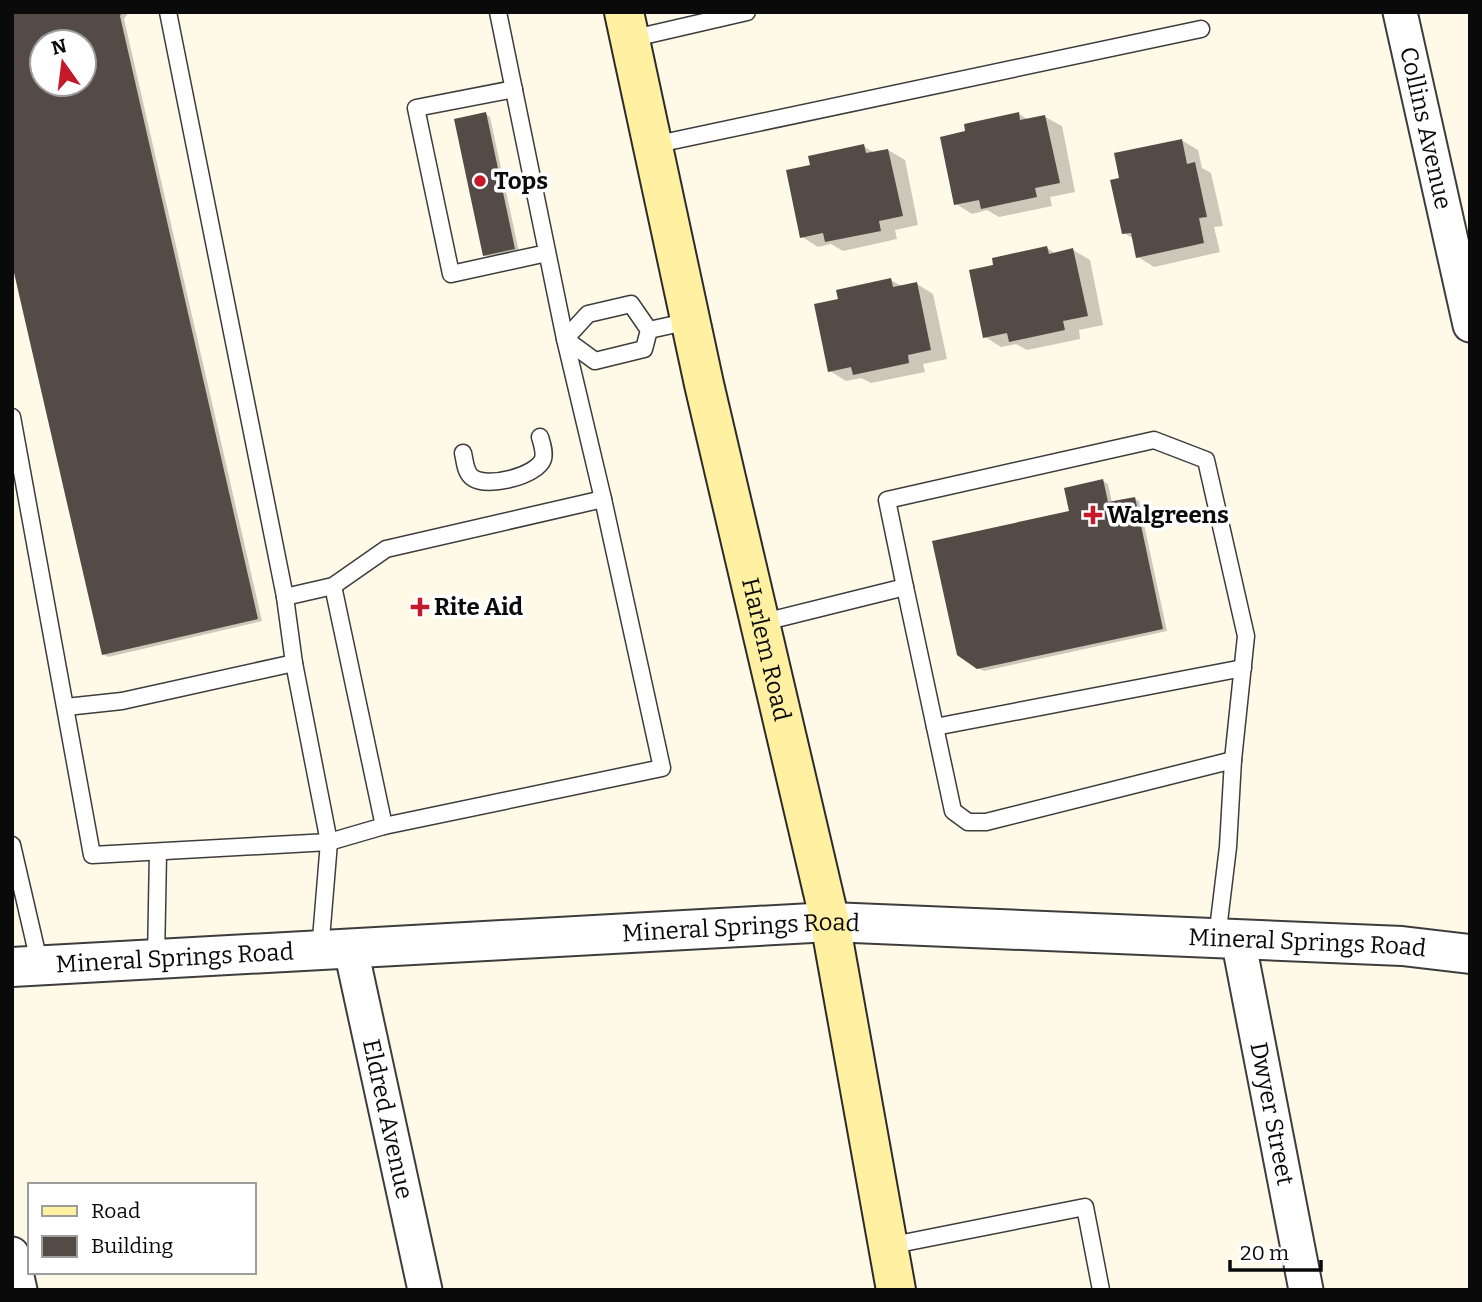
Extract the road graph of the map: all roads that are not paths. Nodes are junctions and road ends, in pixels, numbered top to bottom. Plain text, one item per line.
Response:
1 (168, 12) edge
2 (498, 12) edge
3 (747, 12) edge
4 (1400, 12) edge
5 (627, 26) edge
6 (1201, 29) dead end
7 (514, 89) junction
8 (653, 145) junction
9 (547, 253) junction
10 (690, 321) junction
11 (1470, 325) edge
12 (649, 330) junction
13 (565, 339) junction
14 (12, 417) edge
15 (540, 437) dead end
16 (463, 453) dead end
17 (603, 499) junction
18 (333, 586) junction
19 (905, 587) junction
20 (285, 597) junction
21 (760, 623) junction
22 (294, 663) junction
23 (1243, 668) junction
24 (66, 707) junction
25 (934, 727) junction
26 (1233, 760) junction
27 (384, 826) junction
28 (329, 842) junction
29 (12, 845) edge
30 (158, 852) junction
31 (830, 922) junction
32 (1227, 939) junction
33 (336, 950) junction
34 (1470, 954) edge
35 (156, 960) junction
36 (26, 966) edge
37 (888, 1245) junction
38 (12, 1254) edge
39 (20, 1290) edge
40 (425, 1290) edge
41 (896, 1290) edge
42 (1101, 1290) edge
43 (1306, 1290) edge

1 - 20 lane
2 - 7 lane
3 - 5 lane
4 - 11 street, Collins Avenue
5 - 8 main road, Harlem Road
6 - 8 lane
7 - 9 lane
7 - 9 lane
8 - 10 main road, Harlem Road
9 - 13 lane
10 - 12 lane
10 - 21 main road, Harlem Road
12 - 13 lane
12 - 13 lane
13 - 17 lane
14 - 24 lane
15 - 16 lane
17 - 18 lane
17 - 27 lane
18 - 20 lane
18 - 27 lane
19 - 21 lane
19 - 23 lane
19 - 25 lane
20 - 22 lane
21 - 31 main road, Harlem Road
22 - 24 lane
22 - 28 lane
23 - 25 lane
23 - 26 lane
24 - 30 lane
25 - 26 lane
26 - 32 lane
27 - 28 lane
28 - 30 lane
28 - 33 lane
29 - 36 lane
30 - 35 lane
31 - 32 street, Mineral Springs Road
31 - 33 street, Mineral Springs Road
31 - 37 main road, Harlem Road
32 - 34 street, Mineral Springs Road
32 - 43 street, Dwyer Street
33 - 35 street, Mineral Springs Road
33 - 40 street, Eldred Avenue
35 - 36 street, Mineral Springs Road
37 - 41 main road, Harlem Road
37 - 42 lane
38 - 39 street

